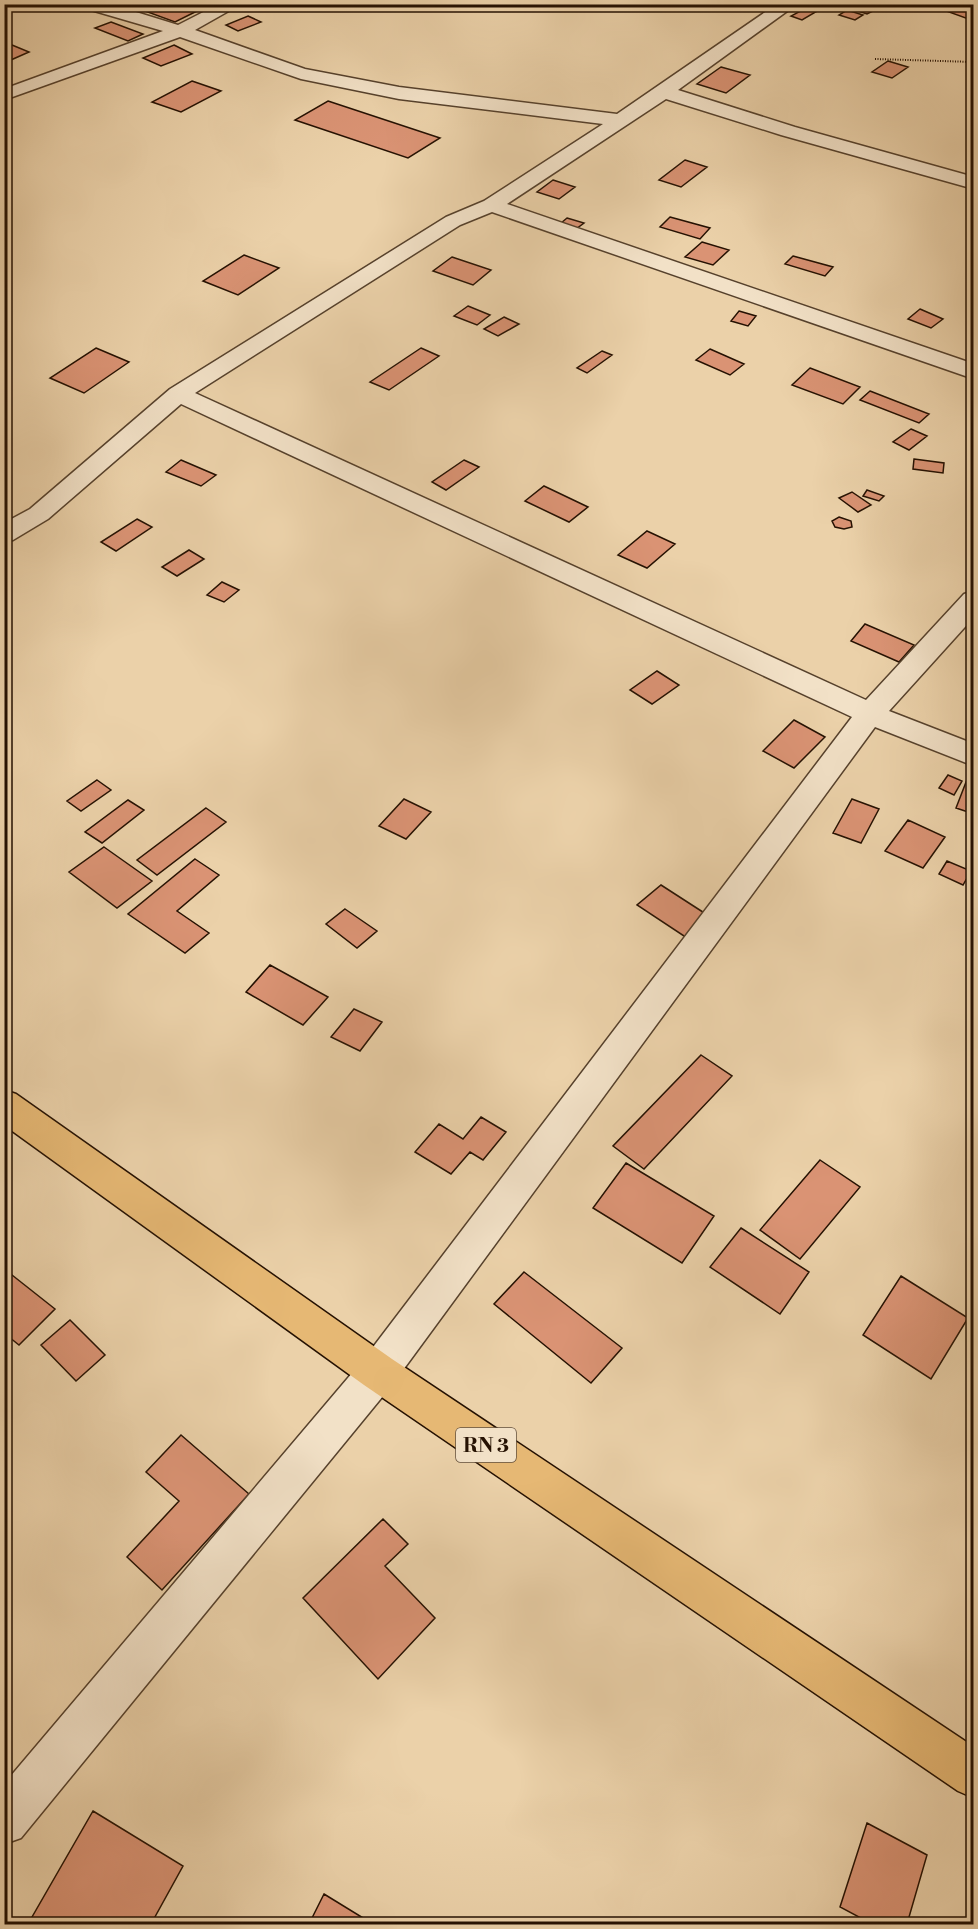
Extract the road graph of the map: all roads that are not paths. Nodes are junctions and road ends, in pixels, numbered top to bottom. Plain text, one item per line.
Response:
1 (90, 4) edge
2 (233, 4) edge
3 (789, 4) edge
4 (180, 31) junction
5 (664, 92) junction
6 (4, 95) edge
7 (619, 120) junction
8 (974, 183) edge
9 (491, 205) junction
10 (974, 372) edge
11 (178, 394) junction
12 (4, 534) edge
13 (974, 600) edge
14 (870, 714) junction
15 (974, 756) edge
16 (4, 1105) edge
17 (378, 1372) junction
18 (974, 1775) edge
19 (4, 1821) edge

1 - 4 street
2 - 4 street
3 - 5 street
4 - 6 street
4 - 7 street
5 - 7 street
5 - 8 street
7 - 9 street
9 - 10 street
9 - 11 street
11 - 12 street
11 - 14 street
13 - 14 street
14 - 15 street
14 - 17 street
16 - 17 highway, RN 3
17 - 18 highway, RN 3
17 - 19 street

